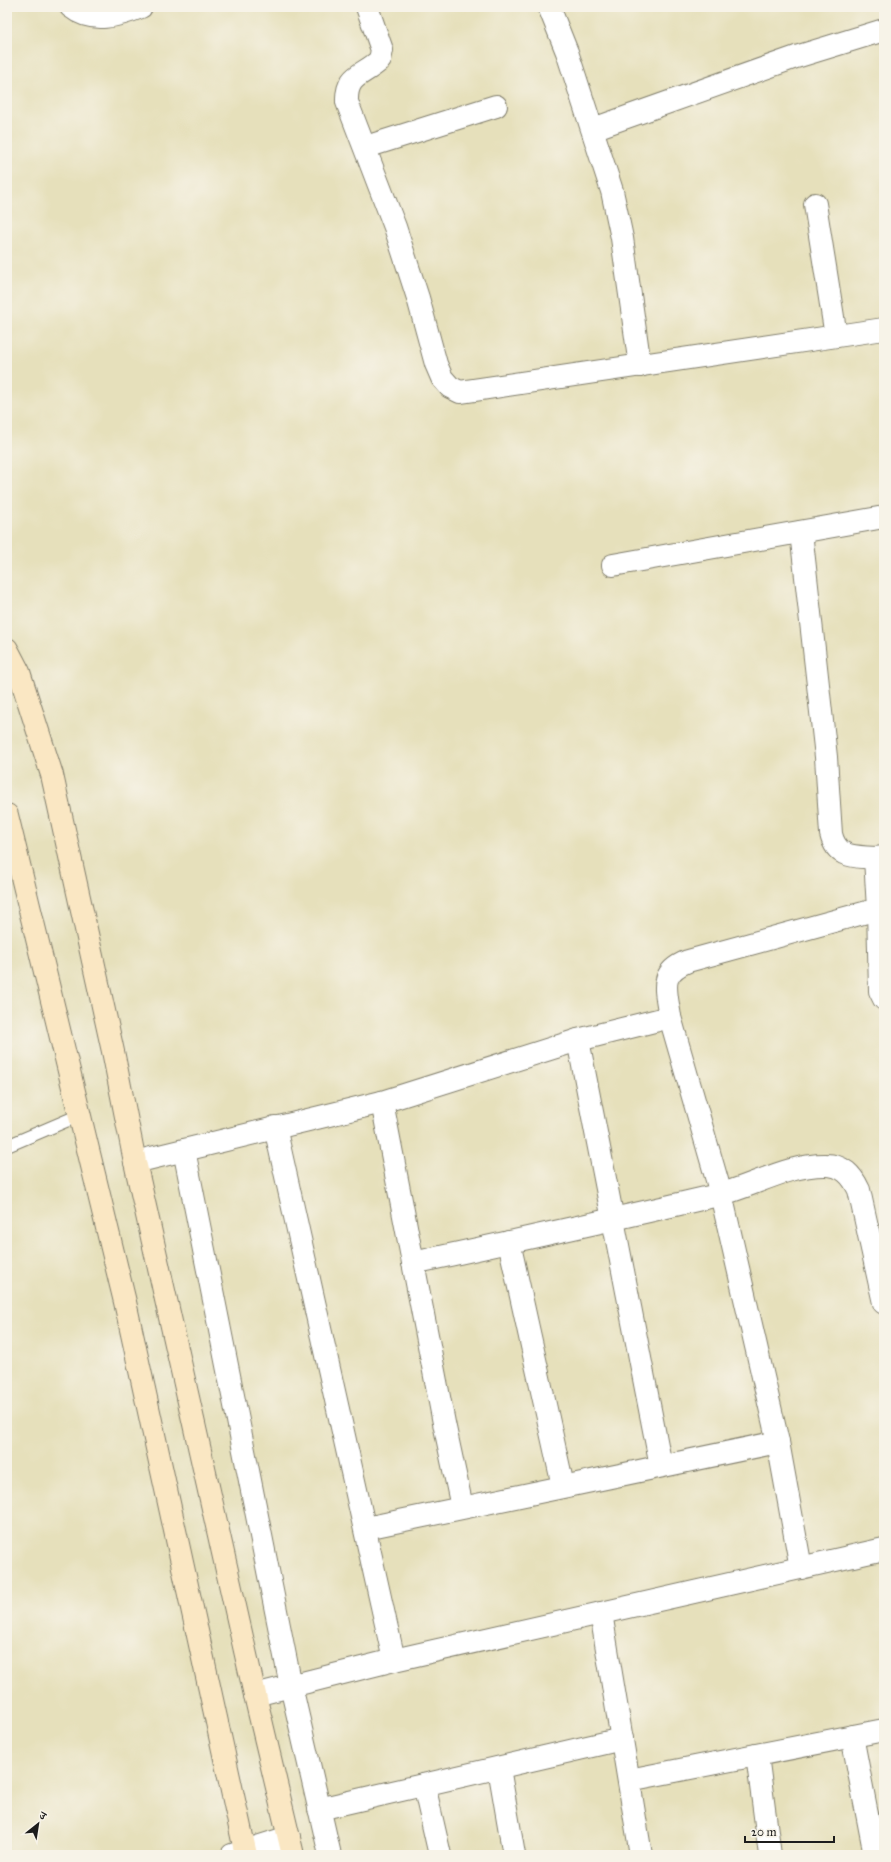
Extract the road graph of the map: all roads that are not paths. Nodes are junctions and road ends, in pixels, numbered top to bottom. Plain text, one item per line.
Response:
1 (71, 7) edge
2 (141, 7) edge
3 (367, 7) edge
4 (549, 7) edge
5 (884, 30) edge
6 (496, 106) dead end
7 (593, 129) junction
8 (366, 147) junction
9 (815, 204) dead end
10 (884, 329) edge
11 (836, 336) junction
12 (640, 366) junction
13 (884, 517) edge
14 (801, 532) junction
15 (613, 565) dead end
16 (7, 648) edge
17 (7, 815) edge
18 (880, 858) edge
19 (878, 909) junction
20 (884, 999) edge
21 (670, 1017) junction
22 (578, 1040) junction
23 (382, 1102) junction
24 (80, 1115) junction
25 (275, 1127) junction
26 (7, 1146) edge
27 (184, 1150) junction
28 (135, 1162) junction
29 (721, 1194) junction
30 (612, 1220) junction
31 (509, 1242) junction
32 (413, 1263) junction
33 (884, 1303) edge
34 (778, 1442) junction
35 (661, 1466) junction
36 (563, 1486) junction
37 (462, 1507) junction
38 (366, 1528) junction
39 (884, 1549) edge
40 (802, 1568) junction
41 (601, 1613) junction
42 (394, 1660) junction
43 (291, 1686) junction
44 (255, 1695) junction
45 (884, 1730) edge
46 (852, 1736) junction
47 (622, 1740) junction
48 (757, 1755) junction
49 (499, 1768) junction
50 (629, 1780) junction
51 (424, 1785) junction
52 (319, 1809) junction
53 (262, 1849) edge
54 (330, 1855) edge
55 (440, 1855) edge
56 (514, 1855) edge
57 (641, 1855) edge
58 (770, 1855) edge
59 (875, 1855) edge

1 - 2 street
3 - 8 street
4 - 7 street
5 - 7 street
6 - 8 street
7 - 12 street
8 - 12 street
9 - 11 street
10 - 11 street
11 - 12 street
13 - 14 street
14 - 15 street
14 - 18 street
16 - 28 street
17 - 24 street
18 - 19 street
19 - 20 street
19 - 21 street
21 - 22 street
21 - 29 street
22 - 23 street
22 - 30 street
23 - 25 street
23 - 32 street
24 - 26 lane
24 - 53 street
25 - 27 street
25 - 38 street
27 - 28 street
27 - 43 street
28 - 44 street
29 - 30 street
29 - 33 street
29 - 34 street
30 - 31 street
30 - 35 street
31 - 32 street
31 - 36 street
32 - 37 street
34 - 35 street
34 - 40 street
35 - 36 street
36 - 37 street
37 - 38 street
38 - 42 street
39 - 40 street
40 - 41 street
41 - 42 street
41 - 47 street
42 - 43 street
43 - 44 street
43 - 52 street
44 - 53 street
45 - 46 street
46 - 48 street
46 - 59 street
47 - 49 street
47 - 50 street
48 - 50 street
48 - 58 street
49 - 51 street
49 - 56 street
50 - 57 street
51 - 52 street
51 - 55 street
52 - 54 street

